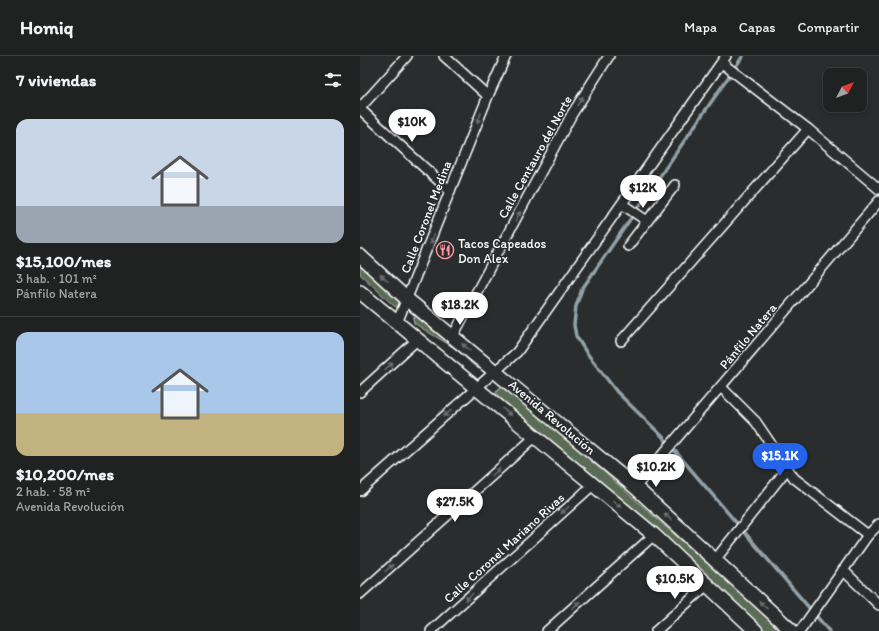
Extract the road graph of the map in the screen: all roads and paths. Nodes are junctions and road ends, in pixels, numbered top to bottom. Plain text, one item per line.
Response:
1 (407, 56) edge
2 (444, 56) edge
3 (506, 56) edge
4 (608, 56) edge
5 (726, 62) edge
6 (488, 96) junction
7 (360, 109) edge
8 (808, 129) junction
9 (674, 185) dead end
10 (879, 189) edge
11 (450, 191) junction
12 (879, 201) edge
13 (622, 204) junction
14 (647, 221) junction
15 (628, 246) dead end
16 (360, 256) edge
17 (360, 292) edge
18 (408, 300) junction
19 (397, 323) junction
20 (453, 336) junction
21 (417, 340) junction
22 (621, 341) dead end
23 (496, 371) junction
24 (477, 387) junction
25 (721, 387) junction
26 (360, 392) edge
27 (536, 436) junction
28 (787, 469) junction
29 (594, 484) junction
30 (635, 487) junction
31 (360, 491) edge
32 (879, 524) edge
33 (654, 535) junction
34 (868, 535) junction
35 (715, 560) junction
36 (843, 570) junction
37 (708, 584) junction
38 (360, 594) edge
39 (879, 605) edge
40 (431, 631) edge
41 (547, 631) edge
42 (656, 631) edge
43 (756, 631) edge
44 (792, 631) edge
45 (800, 631) edge

1 - 7 street
2 - 6 street
3 - 6 street, Calle Coronel Medina
20 -> 4 street, Calle Centauro del Norte
5 - 8 street
5 - 13 street
6 -> 11 street, Calle Coronel Medina
7 - 11 street
8 - 10 street
8 - 22 street
9 - 14 street
11 -> 18 street, Calle Coronel Medina
12 - 25 street, Pánfilo Natera
13 - 14 street
13 - 23 street
14 - 15 street
18 -> 16 street, Avenida Revolución
17 - 19 street, Avenida Revolución
18 - 19 street, Calle Coronel Medina
18 - 20 street, Avenida Revolución
19 - 21 street, Avenida Revolución
23 -> 20 street, Avenida Revolución
21 - 24 street, Avenida Revolución
26 -> 21 street
23 - 24 street
23 - 30 street, Avenida Revolución
24 -> 27 street, Avenida Revolución
24 -> 31 street
25 - 28 street
25 - 30 street, Pánfilo Natera
27 - 29 street, Avenida Revolución
38 -> 27 street
28 - 34 street
28 - 35 street
29 -> 33 street, Avenida Revolución
29 -> 40 street, Calle Coronel Mariano Rivas
35 -> 30 street, Avenida Revolución
32 - 34 street
33 - 37 street, Avenida Revolución
41 -> 33 street
34 - 36 street
44 -> 35 street, Avenida Revolución
36 - 39 street
36 - 45 street
37 - 42 street
37 - 43 street, Avenida Revolución

